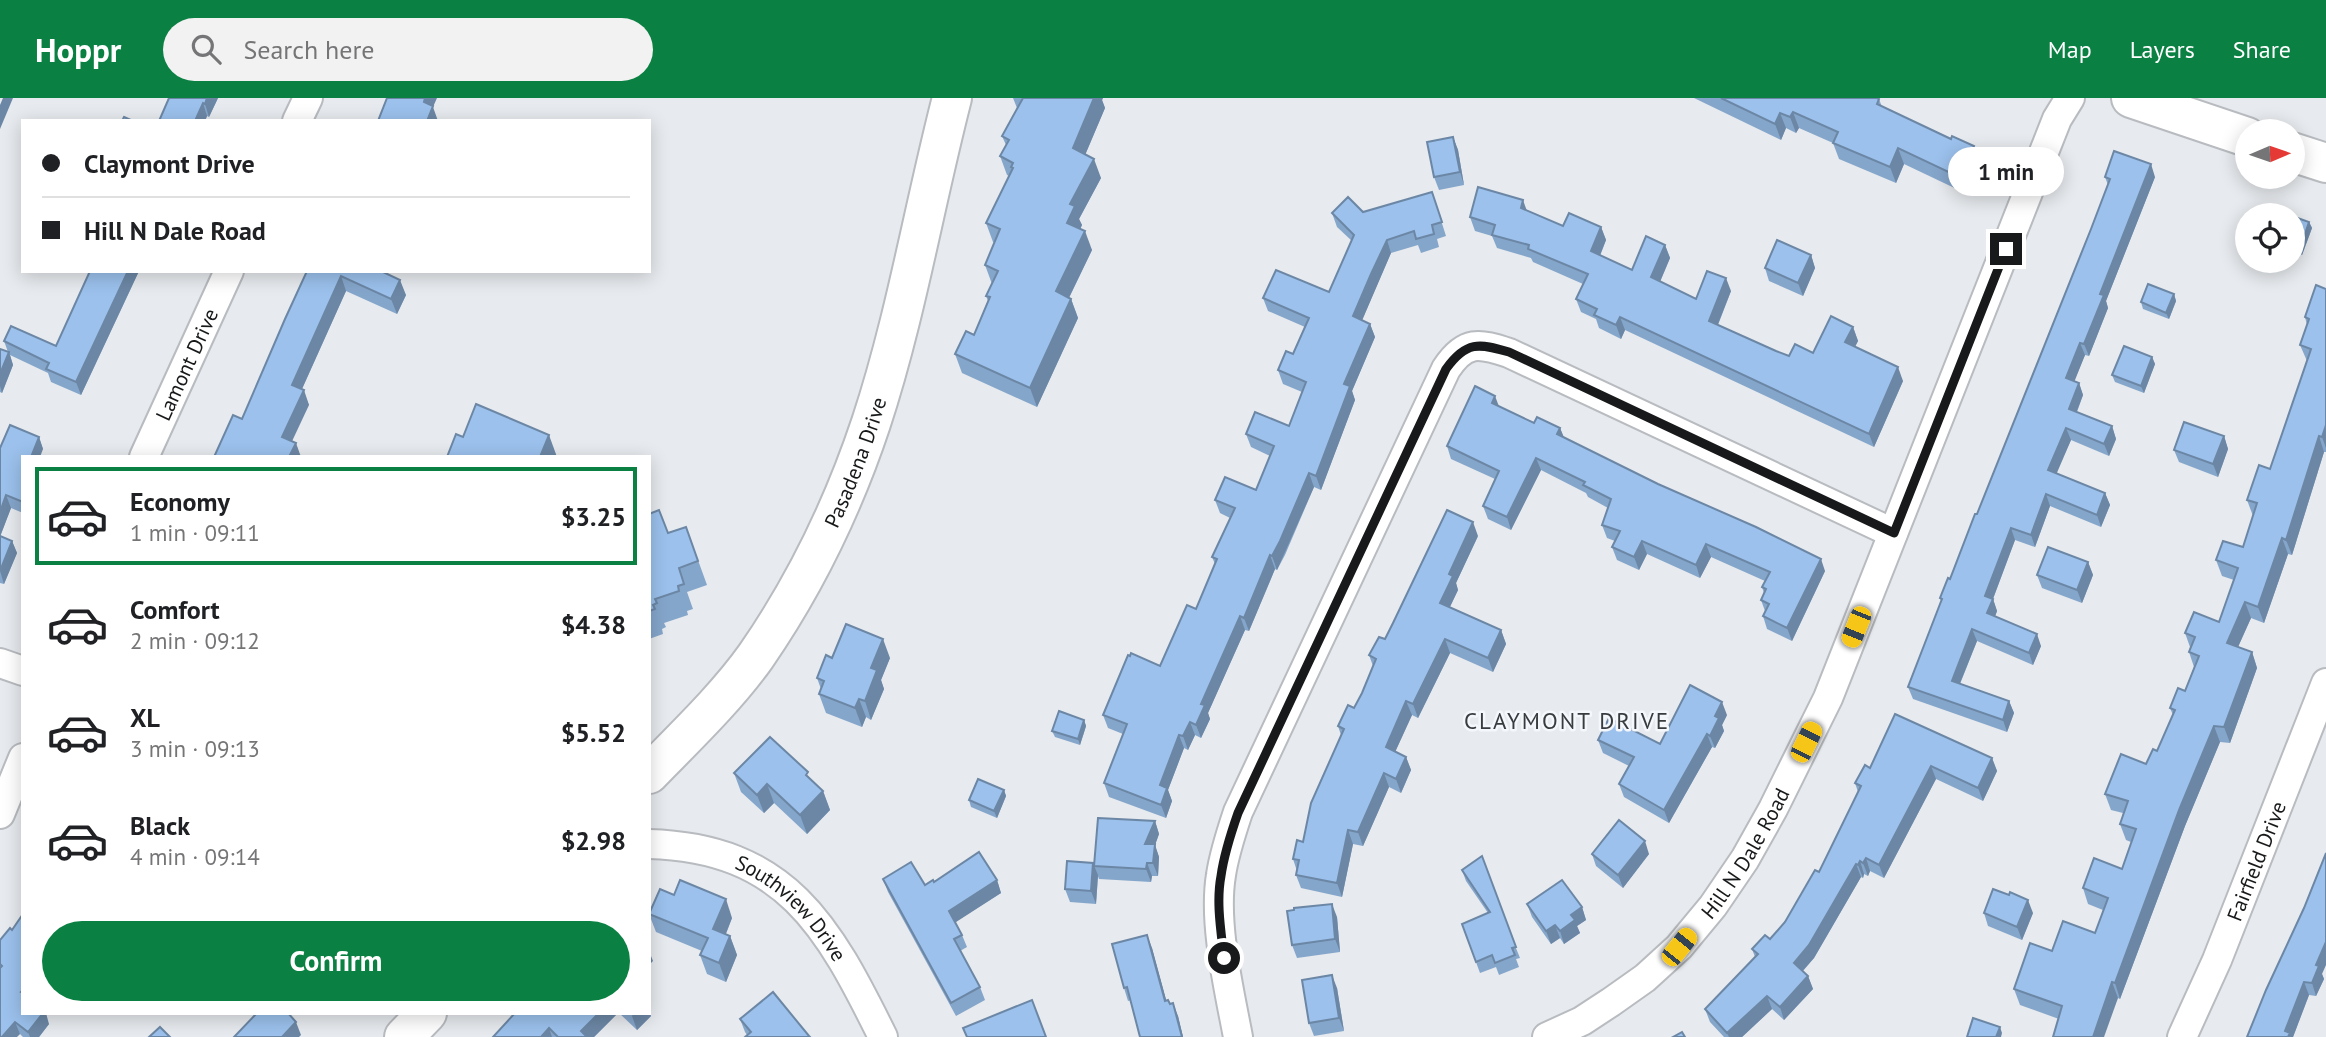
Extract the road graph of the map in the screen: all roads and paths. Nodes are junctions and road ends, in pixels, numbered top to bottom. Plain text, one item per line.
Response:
1 (308, 98) edge
2 (952, 98) edge
3 (2070, 98) edge
4 (2131, 98) edge
5 (298, 119) edge
6 (2235, 133) edge
7 (2305, 156) edge
8 (2326, 163) edge
9 (228, 273) edge
10 (146, 455) edge
11 (1894, 533) junction
12 (0, 663) edge
13 (21, 670) edge
14 (2326, 683) edge
15 (21, 763) edge
16 (651, 772) edge
17 (0, 814) edge
18 (651, 844) edge
19 (425, 1015) edge
20 (404, 1037) edge
21 (883, 1037) edge
22 (1238, 1037) edge
23 (1547, 1037) edge
24 (2182, 1037) edge

1 - 5 street
2 - 16 street, Pasadena Drive
3 - 11 street, Hill N Dale Road
4 - 6 street
7 - 8 street
9 - 10 street, Lamont Drive
11 - 22 street
11 - 23 street, Hill N Dale Road
12 - 13 street
14 - 24 street, Fairfield Drive
15 - 17 street
18 - 21 street, Southview Drive
19 - 20 street

